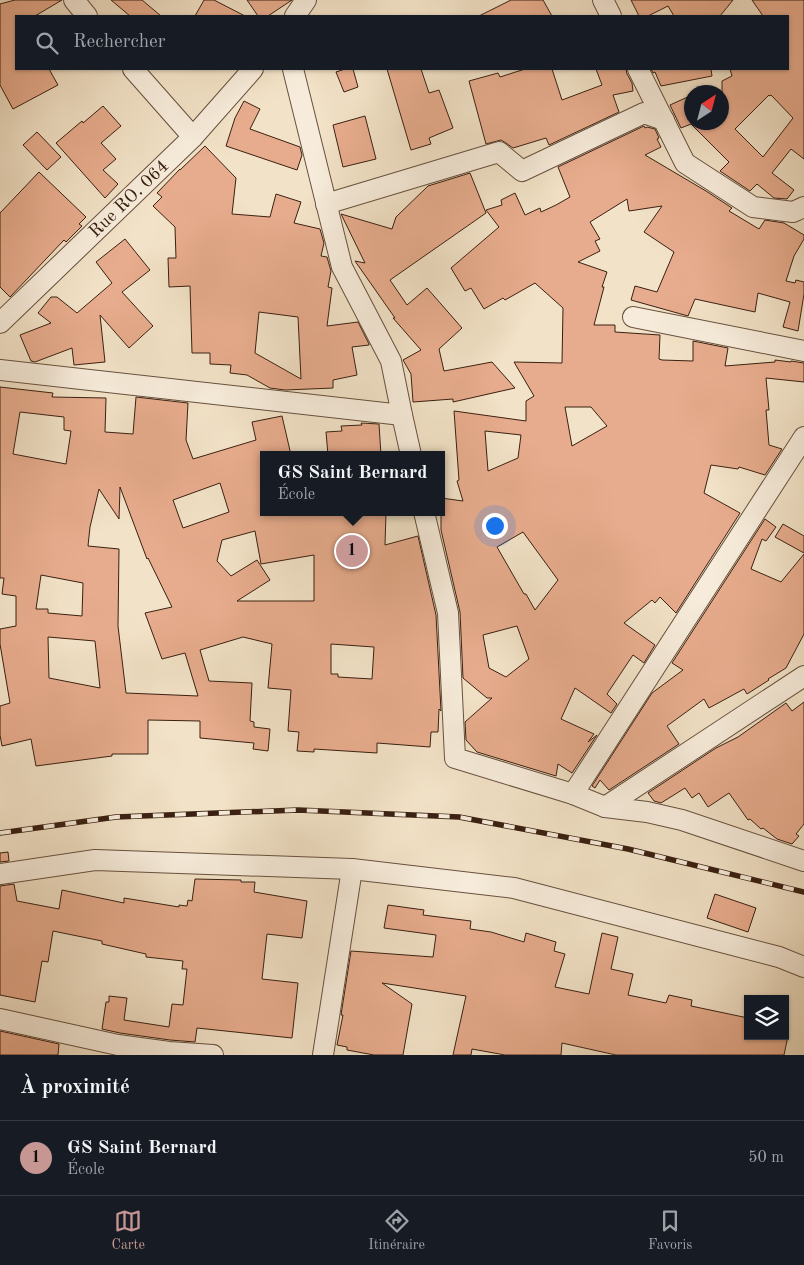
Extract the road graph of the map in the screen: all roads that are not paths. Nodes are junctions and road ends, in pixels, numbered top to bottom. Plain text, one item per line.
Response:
1 (74, 0) edge
2 (306, 0) edge
3 (603, 0) edge
4 (86, 15) edge
5 (296, 15) edge
6 (610, 15) edge
7 (134, 70) edge
8 (252, 70) edge
9 (293, 70) edge
10 (639, 70) edge
11 (664, 120) junction
12 (192, 137) junction
13 (326, 204) junction
14 (804, 207) edge
15 (633, 317) dead end
16 (0, 323) edge
17 (804, 351) edge
18 (0, 370) edge
19 (402, 415) junction
20 (804, 437) edge
21 (410, 451) edge
22 (425, 516) edge
23 (804, 676) edge
24 (573, 794) junction
25 (605, 806) junction
26 (804, 861) edge
27 (352, 869) junction
28 (0, 874) edge
29 (804, 967) edge
30 (0, 1019) edge
31 (213, 1055) edge
32 (324, 1055) edge

1 - 4 street
2 - 5 street
3 - 6 street
7 - 12 street
8 - 12 street, Rue RO. 064
9 - 13 street
10 - 11 street
11 - 13 street
11 - 14 street
12 - 16 street, Rue RO. 064
13 - 19 street
15 - 17 street
18 - 19 street
19 - 21 street
20 - 24 street
22 - 24 street
23 - 25 street
24 - 25 street
25 - 26 street
27 - 28 street
27 - 29 street
27 - 32 street
30 - 31 street

